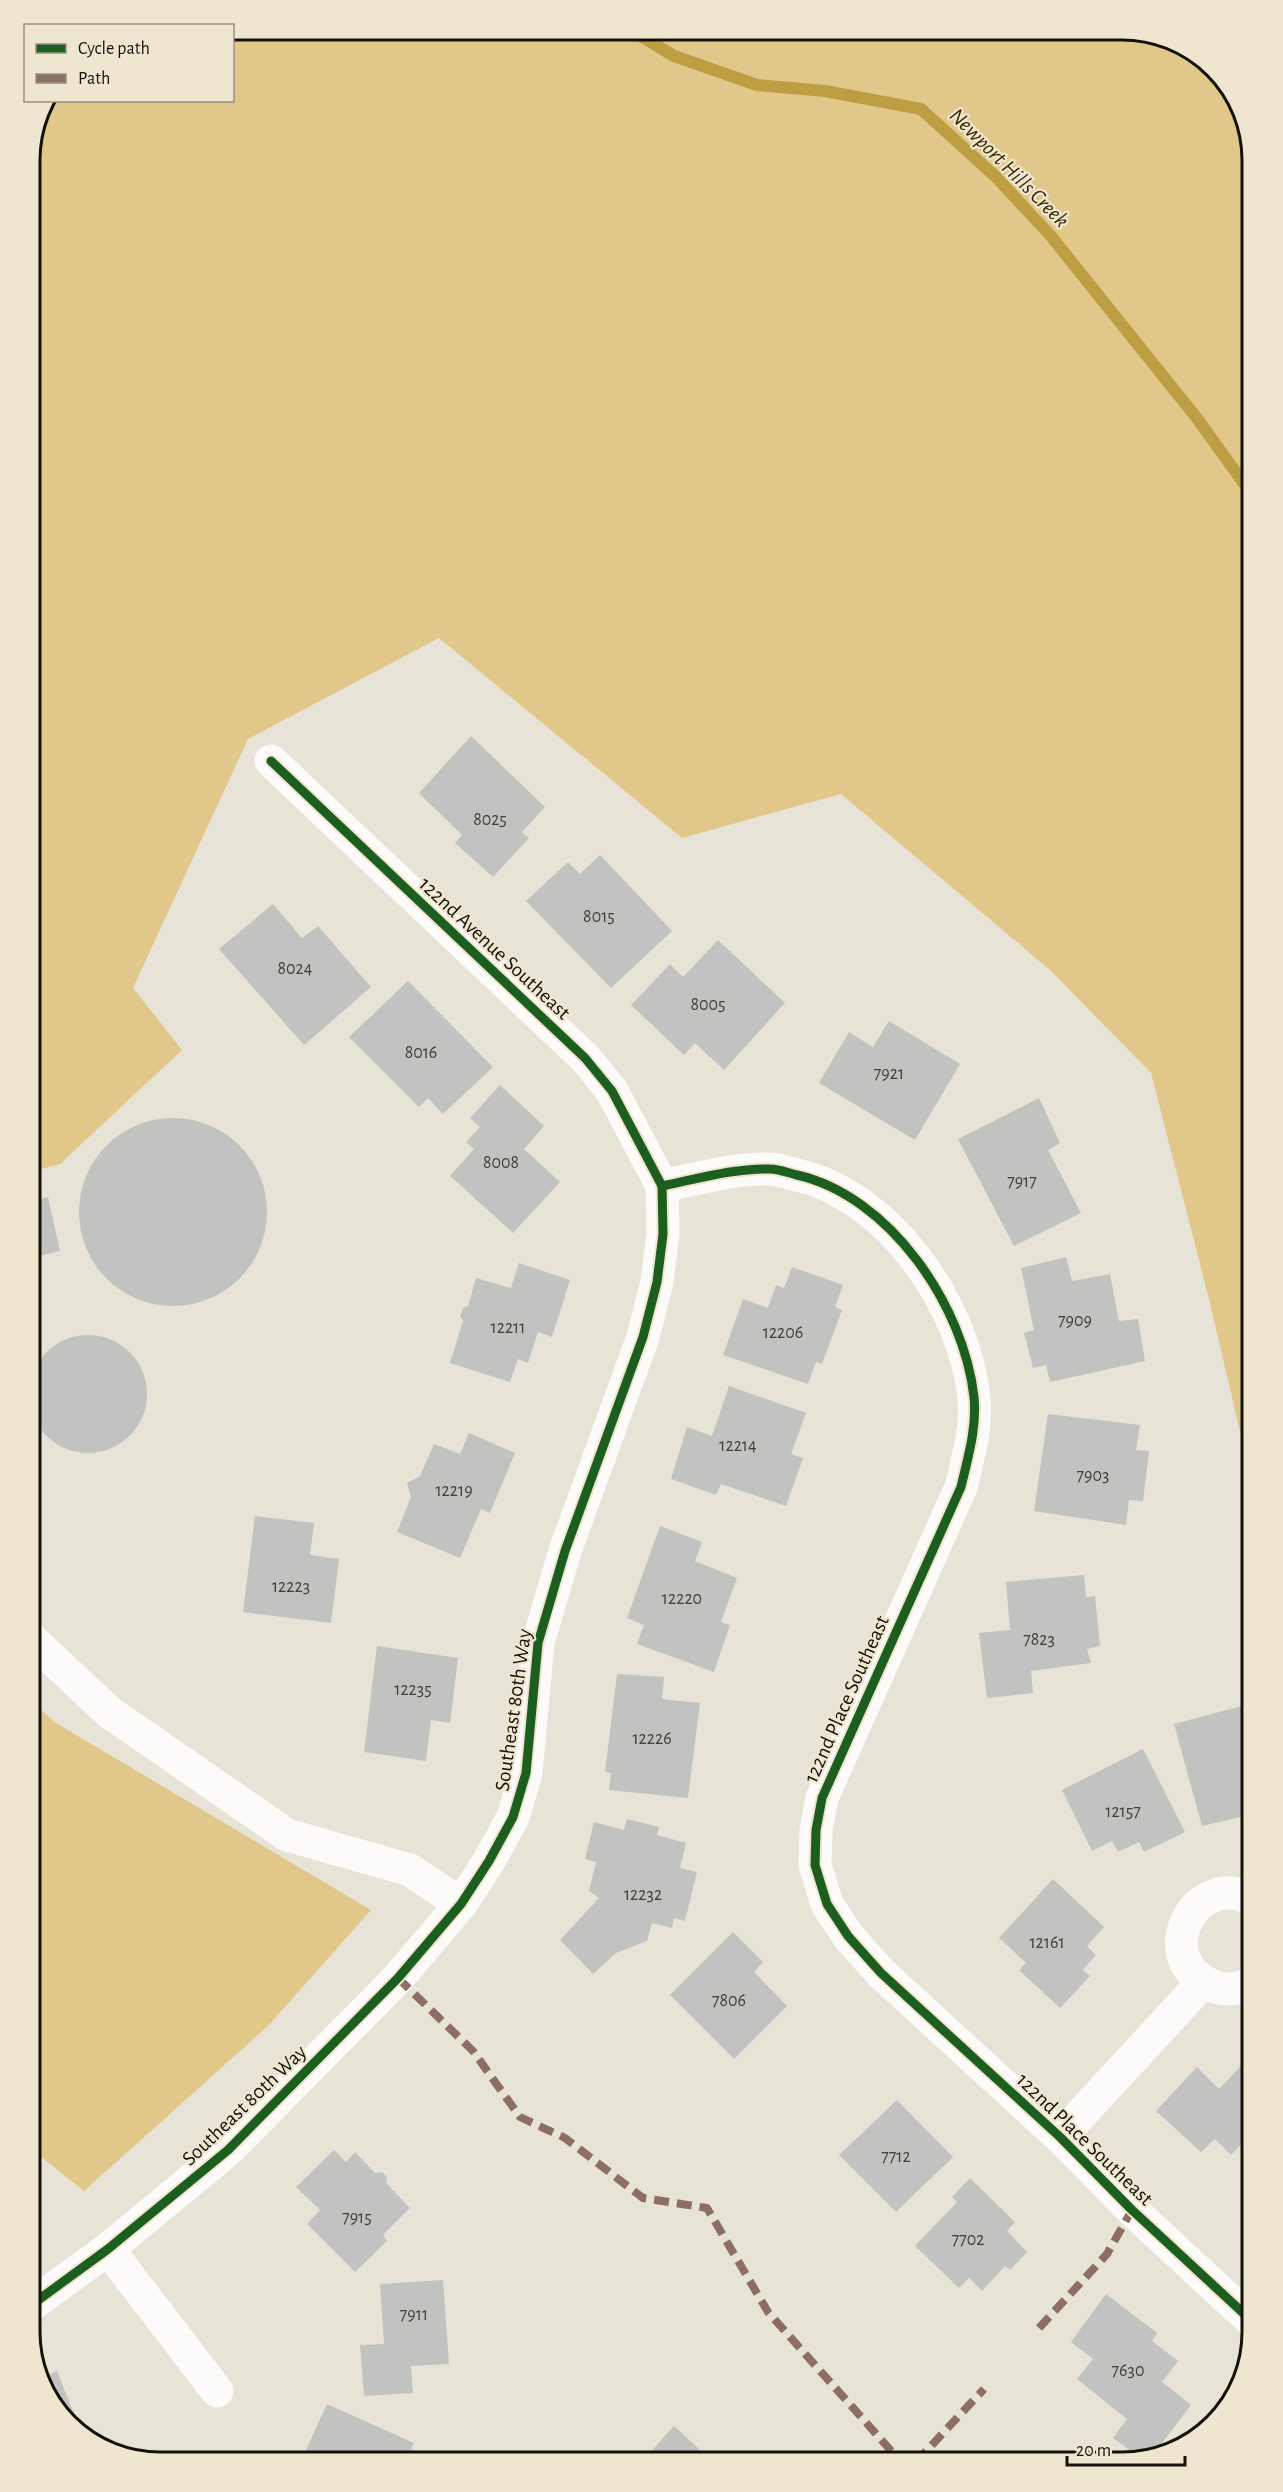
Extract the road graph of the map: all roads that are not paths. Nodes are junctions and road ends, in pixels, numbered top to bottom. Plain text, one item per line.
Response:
1 (271, 761) dead end
2 (662, 1186) junction
3 (40, 1648) edge
4 (1242, 1895) edge
5 (461, 1904) junction
6 (1203, 1982) junction
7 (1242, 1986) edge
8 (1060, 2137) junction
9 (108, 2249) junction
10 (40, 2299) edge
11 (1242, 2312) edge
12 (217, 2391) dead end

1 - 2 street, 122nd Avenue Southeast
2 - 5 street, Southeast 80th Way
2 - 8 street, 122nd Place Southeast
3 - 5 street
4 - 6 street
5 - 9 street, Southeast 80th Way
6 - 7 street
6 - 8 street
8 - 11 street, 122nd Place Southeast
9 - 10 street, Southeast 80th Way
9 - 12 street

